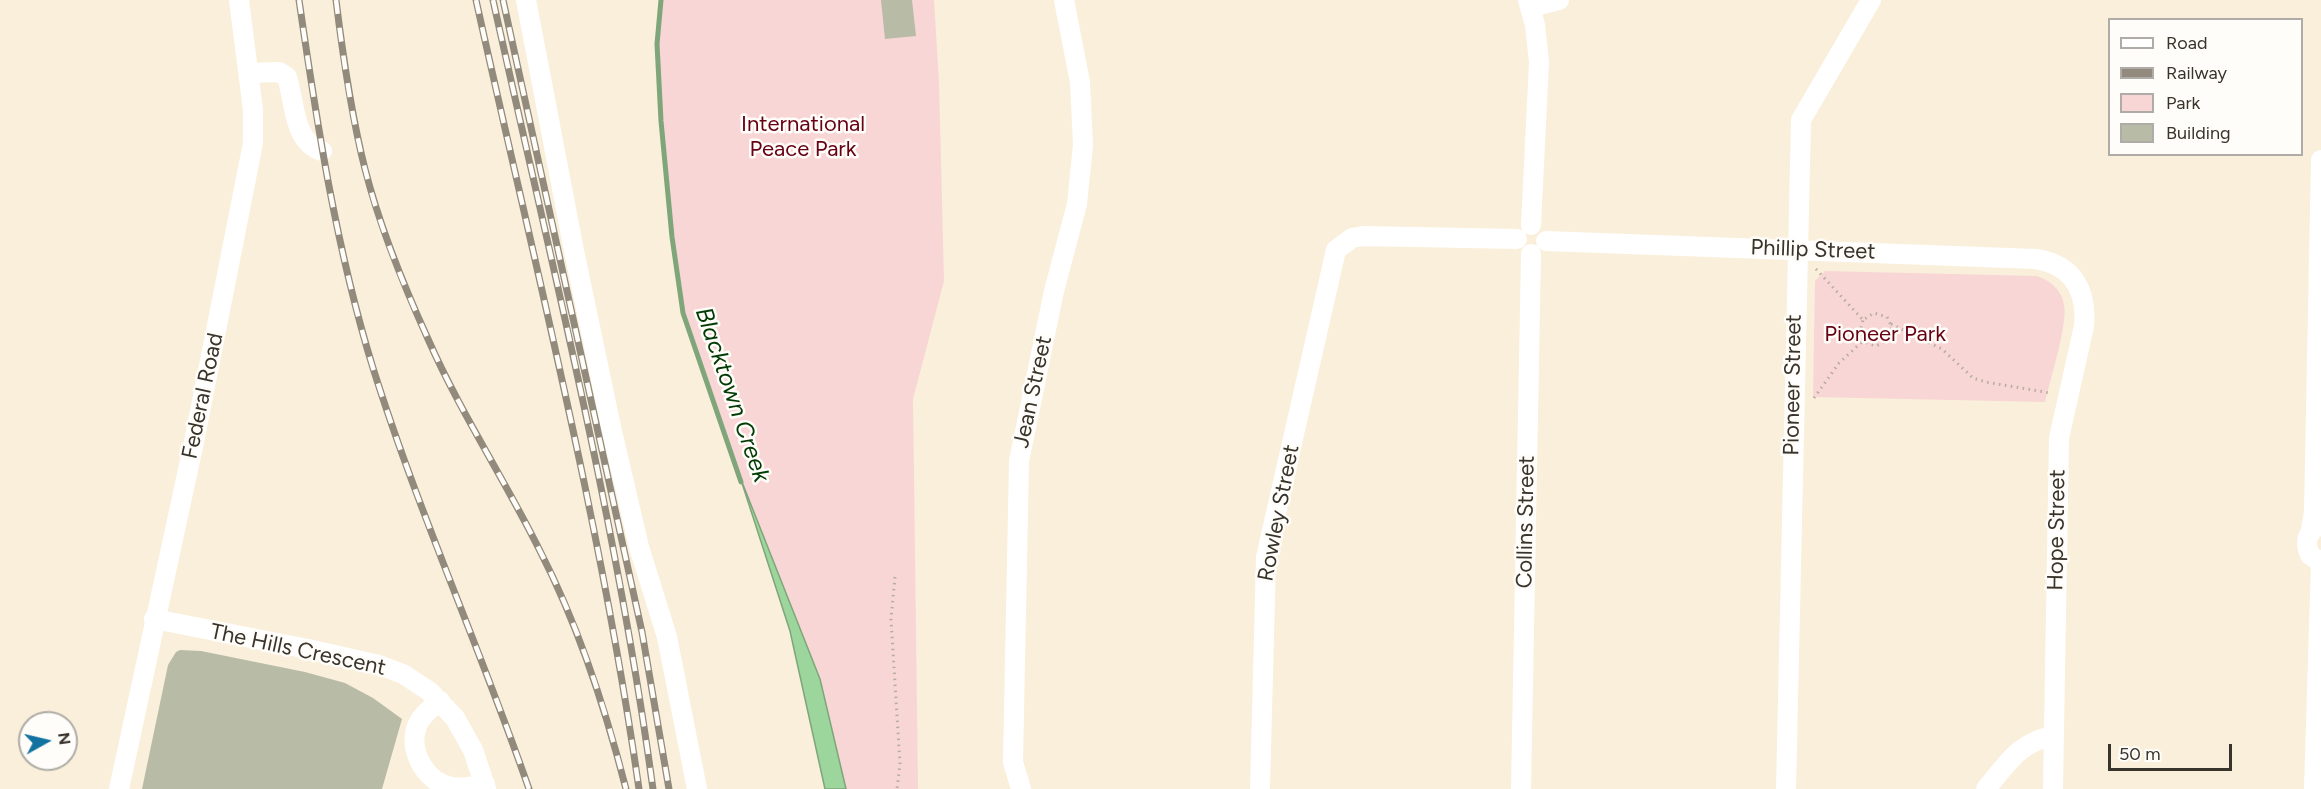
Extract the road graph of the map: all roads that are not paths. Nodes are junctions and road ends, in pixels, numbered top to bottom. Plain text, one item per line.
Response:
1 (239, 0) edge
2 (526, 0) edge
3 (1064, 0) edge
4 (1558, 0) edge
5 (1871, 0) edge
6 (1529, 3) edge
7 (249, 73) junction
8 (322, 151) dead end
9 (2321, 160) edge
10 (1531, 225) junction
11 (1516, 239) junction
12 (1546, 241) junction
13 (1796, 249) junction
14 (1531, 254) junction
15 (2074, 277) joint
16 (2316, 528) edge
17 (2321, 562) edge
18 (154, 619) junction
19 (440, 700) junction
20 (2053, 736) junction
21 (486, 786) edge
22 (119, 789) edge
23 (697, 789) edge
24 (1021, 789) edge
25 (1260, 789) edge
26 (1521, 789) edge
27 (1786, 789) edge
28 (1986, 789) edge
29 (2052, 789) edge
30 (2314, 789) edge

1 - 7 street, Federal Road
2 - 23 street
3 - 24 street, Jean Street
4 - 6 street
5 - 13 street, Pioneer Street
6 - 10 street
7 - 8 street
7 - 18 street, Federal Road
9 - 16 street
10 - 11 street
10 - 12 street
11 - 14 street
11 - 25 street, Rowley Street
12 - 13 street, Phillip Street
12 - 14 street
13 - 15 street, Phillip Street
13 - 27 street, Pioneer Street
14 - 26 street, Collins Street
15 - 20 street, Hope Street
16 - 17 street
17 - 30 street
18 - 19 street, The Hills Crescent
18 - 22 street, Federal Road
19 - 21 street, The Hills Crescent
19 - 21 street
20 - 28 street
20 - 29 street, Hope Street

